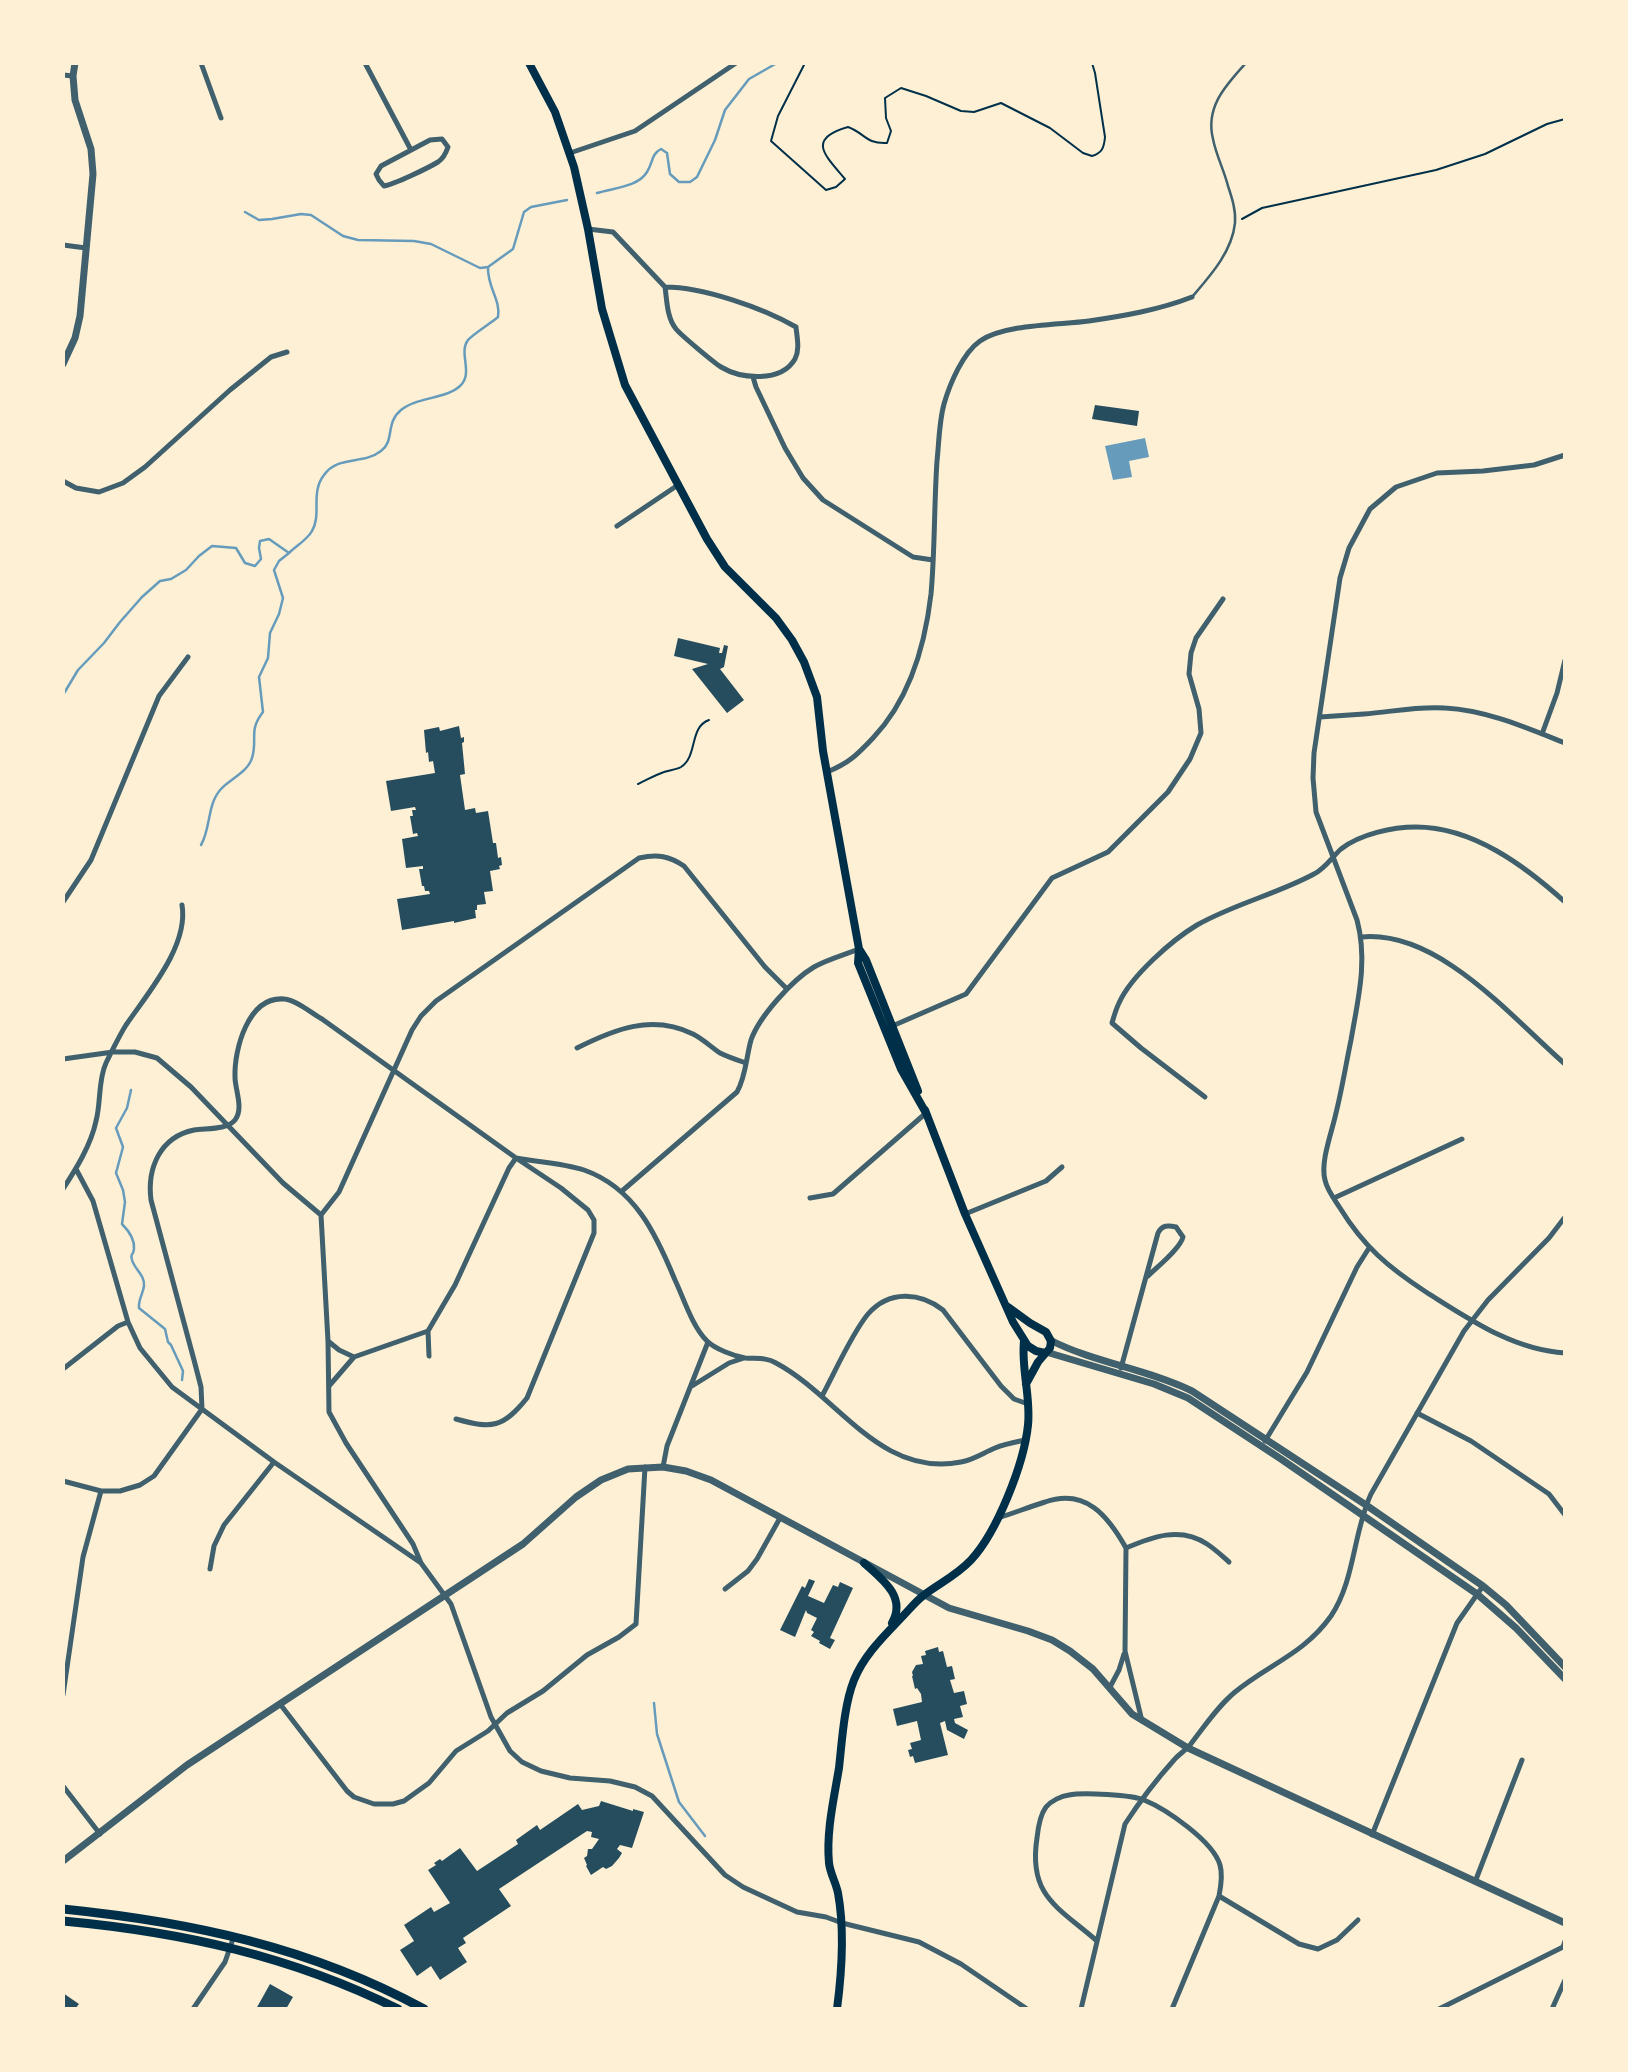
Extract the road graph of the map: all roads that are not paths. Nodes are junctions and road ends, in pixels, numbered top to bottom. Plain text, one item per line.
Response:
1 (75, 63) edge
2 (201, 63) edge
3 (365, 63) edge
4 (529, 63) edge
5 (736, 63) edge
6 (1246, 63) edge
7 (63, 75) edge
8 (73, 76) junction
9 (221, 118) dead end
10 (411, 150) junction
11 (570, 153) junction
12 (588, 229) junction
13 (63, 245) edge
14 (86, 248) junction
15 (665, 288) junction
16 (1192, 298) joint
17 (287, 352) dead end
18 (63, 364) edge
19 (753, 377) junction
20 (1565, 455) edge
21 (63, 481) edge
22 (678, 485) junction
23 (617, 526) dead end
24 (933, 560) junction
25 (1223, 598) dead end
26 (188, 657) dead end
27 (1565, 660) edge
28 (1320, 716) junction
29 (1542, 734) junction
30 (1565, 743) edge
31 (827, 772) junction
32 (1334, 856) junction
33 (63, 902) edge
34 (1565, 902) edge
35 (182, 905) dead end
36 (1362, 937) junction
37 (859, 949) junction
38 (787, 989) junction
39 (888, 1027) junction
40 (577, 1048) dead end
41 (113, 1052) junction
42 (63, 1059) edge
43 (746, 1063) junction
44 (1565, 1064) edge
45 (394, 1072) junction
46 (1205, 1097) dead end
47 (926, 1113) junction
48 (229, 1125) junction
49 (1462, 1139) dead end
50 (516, 1158) junction
51 (1062, 1167) dead end
52 (76, 1169) junction
53 (63, 1189) edge
54 (622, 1191) junction
55 (810, 1198) dead end
56 (1334, 1198) junction
57 (965, 1214) junction
58 (321, 1215) junction
59 (1565, 1217) edge
60 (1369, 1248) junction
61 (1148, 1276) junction
62 (1006, 1306) junction
63 (1472, 1320) junction
64 (128, 1322) junction
65 (1037, 1328) junction
66 (428, 1331) junction
67 (1024, 1340) junction
68 (1050, 1340) junction
69 (328, 1341) junction
70 (708, 1342) junction
71 (1045, 1352) junction
72 (1565, 1353) edge
73 (429, 1356) dead end
74 (354, 1357) junction
75 (746, 1358) junction
76 (63, 1369) edge
77 (1121, 1369) junction
78 (692, 1386) junction
79 (1026, 1386) junction
80 (329, 1387) junction
81 (822, 1396) junction
82 (1028, 1404) junction
83 (202, 1409) junction
84 (1417, 1413) junction
85 (456, 1419) dead end
86 (1025, 1440) junction
87 (1264, 1443) junction
88 (274, 1462) junction
89 (645, 1467) junction
90 (663, 1467) junction
91 (63, 1481) edge
92 (101, 1491) junction
93 (1366, 1505) junction
94 (1362, 1514) junction
95 (1565, 1515) edge
96 (780, 1518) junction
97 (998, 1518) junction
98 (1126, 1548) junction
99 (1228, 1562) dead end
100 (421, 1563) junction
101 (864, 1563) junction
102 (210, 1569) dead end
103 (1483, 1586) junction
104 (725, 1589) dead end
105 (445, 1594) junction
106 (1477, 1594) junction
107 (924, 1595) junction
108 (883, 1637) junction
109 (1125, 1651) junction
110 (1565, 1667) edge
111 (1565, 1679) edge
112 (1110, 1687) junction
113 (63, 1695) edge
114 (280, 1704) junction
115 (1143, 1721) junction
116 (495, 1724) junction
117 (1188, 1748) junction
118 (1522, 1760) dead end
119 (63, 1786) edge
120 (1142, 1799) junction
121 (100, 1834) junction
122 (1372, 1835) junction
123 (63, 1861) edge
124 (1475, 1882) junction
125 (1219, 1896) junction
126 (63, 1909) edge
127 (122, 1916) junction
128 (1359, 1920) dead end
129 (63, 1921) edge
130 (842, 1923) junction
131 (1565, 1923) edge
132 (121, 1927) junction
133 (234, 1936) junction
134 (1097, 1941) junction
135 (1564, 1944) edge
136 (231, 1947) junction
137 (1565, 1956) edge
138 (1565, 1980) edge
139 (193, 2009) edge
140 (398, 2009) edge
141 (424, 2009) edge
142 (837, 2009) edge
143 (1027, 2009) edge
144 (1081, 2009) edge
145 (1172, 2009) edge
146 (1439, 2009) edge
147 (1552, 2009) edge

1 - 8 street
2 - 9 street
3 - 10 street
4 - 11 main road
5 - 11 street
6 - 16 lane
7 - 8 street
8 - 14 street
10 - 10 street
11 - 12 main road
12 - 15 street
12 - 22 main road
13 - 14 street
14 - 18 street
15 - 19 street
15 - 19 street
16 - 24 street
17 - 21 street
19 - 24 street
20 - 28 street
22 - 23 street
22 - 31 main road
24 - 31 street
25 - 39 street
26 - 33 street
27 - 29 street
28 - 29 street
28 - 32 street
29 - 30 street
31 - 37 main road
32 - 34 street
32 - 36 street
32 - 46 street
35 - 41 street
36 - 44 street
36 - 56 street
37 - 38 street
37 - 39 main road
38 - 43 street
38 - 45 street
39 - 47 main road
40 - 43 street
41 - 42 street
41 - 48 street
41 - 52 street
43 - 54 street
45 - 48 street
45 - 50 street
45 - 58 street
47 - 55 street
47 - 57 main road
48 - 58 street
48 - 83 street
49 - 56 street
50 - 54 street
50 - 66 street
50 - 85 street
51 - 57 street
52 - 53 street
52 - 64 street
54 - 70 street
56 - 60 street
57 - 62 main road
58 - 69 street
59 - 63 street
60 - 63 street
60 - 87 street
61 - 61 street
61 - 77 street
62 - 65 main road
62 - 67 main road
63 - 72 street
63 - 84 street
64 - 76 street
64 - 83 street
65 - 67 main road
65 - 68 main road
66 - 73 street
66 - 74 street
67 - 71 main road
67 - 79 main road
68 - 71 main road
68 - 77 street
69 - 74 street
69 - 80 street
70 - 75 street
70 - 78 street
71 - 77 street
71 - 79 main road
74 - 80 street
75 - 78 street
75 - 81 street
77 - 87 street
78 - 90 street
79 - 82 main road
80 - 100 street
81 - 82 street
81 - 86 street
82 - 86 main road
83 - 88 street
83 - 92 street
84 - 93 street
84 - 95 street
86 - 97 main road
87 - 93 street
87 - 94 street
88 - 100 street
88 - 102 street
89 - 90 street
89 - 105 street
89 - 116 street
90 - 96 street
91 - 92 street
92 - 113 street
93 - 94 street
93 - 103 street
94 - 106 street
94 - 117 street
96 - 101 street
96 - 104 street
97 - 98 street
97 - 107 main road
98 - 99 street
98 - 109 street
100 - 105 street
101 - 107 street
101 - 108 main road
103 - 106 street
103 - 110 street
105 - 114 street
105 - 116 street
106 - 111 street
106 - 122 street
107 - 108 main road
107 - 112 street
108 - 130 main road
109 - 112 street
109 - 115 street
112 - 115 street
114 - 116 street
114 - 121 street
115 - 117 street
116 - 130 street
117 - 120 street
117 - 122 street
118 - 124 street
119 - 121 street
120 - 125 street
120 - 134 street
120 - 134 street
121 - 123 street
122 - 124 street
124 - 131 street
125 - 128 street
125 - 145 street
126 - 127 main road
127 - 132 main road
127 - 133 main road
129 - 132 main road
130 - 142 main road
130 - 143 street
132 - 136 main road
133 - 136 street
133 - 141 main road
134 - 144 street
135 - 137 street
135 - 146 street
136 - 139 street
136 - 140 main road
138 - 147 street

